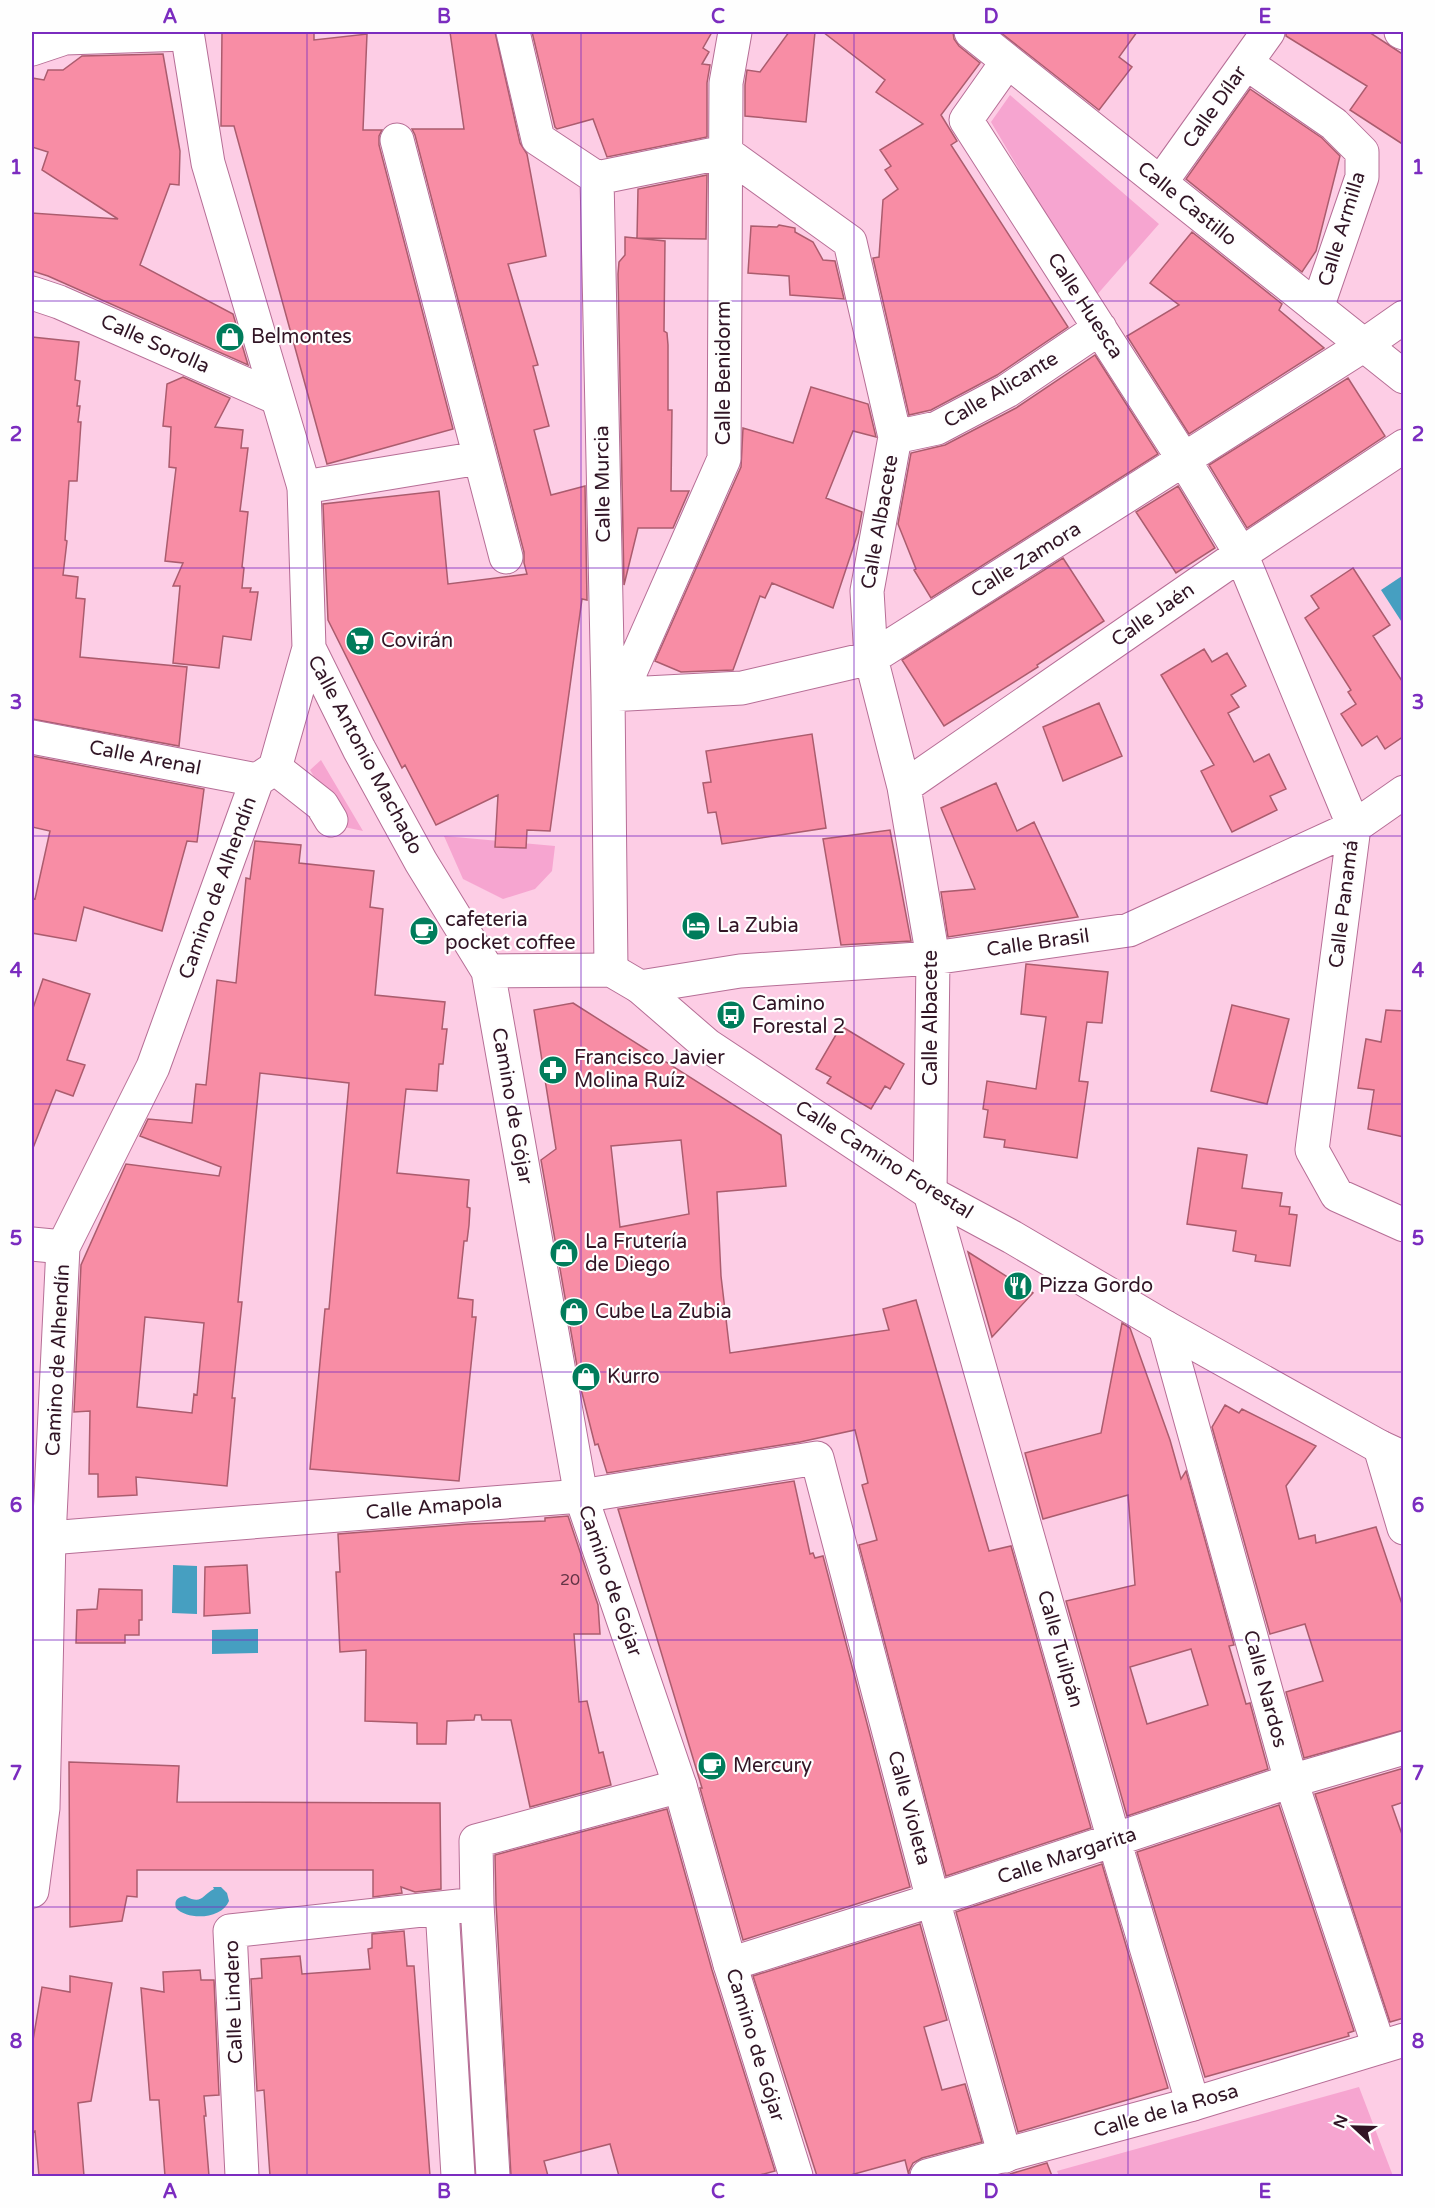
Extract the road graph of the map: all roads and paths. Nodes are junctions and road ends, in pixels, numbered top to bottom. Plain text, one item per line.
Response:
1 (513, 32) edge
2 (735, 32) edge
3 (970, 32) edge
4 (1268, 32) edge
5 (187, 33) edge
6 (32, 49) edge
7 (1007, 62) junction
8 (1246, 63) junction
9 (397, 140) dead end
10 (725, 152) junction
11 (597, 178) junction
12 (1161, 182) junction
13 (32, 293) edge
14 (1317, 308) junction
15 (1404, 317) edge
16 (1100, 328) junction
17 (1364, 345) junction
18 (1404, 377) edge
19 (277, 398) junction
20 (895, 437) junction
21 (1404, 446) edge
22 (479, 458) junction
23 (1184, 460) junction
24 (304, 487) junction
25 (1241, 554) junction
26 (506, 557) dead end
27 (309, 648) junction
28 (871, 658) junction
29 (615, 694) junction
30 (32, 737) edge
31 (266, 774) junction
32 (903, 787) junction
33 (1404, 792) edge
34 (331, 820) dead end
35 (1354, 827) junction
36 (933, 958) junction
37 (488, 970) junction
38 (611, 970) junction
39 (640, 987) junction
40 (930, 1193) junction
41 (1404, 1225) edge
42 (32, 1244) edge
43 (63, 1247) junction
44 (1165, 1327) junction
45 (1392, 1453) edge
46 (817, 1458) joint
47 (581, 1496) junction
48 (1404, 1528) edge
49 (49, 1538) junction
50 (1404, 1748) edge
51 (1291, 1781) junction
52 (680, 1786) junction
53 (1114, 1840) junction
54 (32, 1890) edge
55 (933, 1900) junction
56 (477, 1904) junction
57 (442, 1908) junction
58 (730, 1964) junction
59 (1391, 2044) edge
60 (1193, 2104) junction
61 (1005, 2156) junction
62 (242, 2176) edge
63 (458, 2176) edge
64 (493, 2176) edge
65 (794, 2176) edge
66 (927, 2176) edge

1 - 11 street
2 - 10 street, Calle Benidorm
3 - 7 street, Calle Castillo
4 - 8 street, Calle Dílar
5 - 6 street
5 - 19 street, Calle Antonio Machado
7 - 12 street, Calle Castillo
7 - 16 street, Calle Huesca
8 - 12 street, Calle Dílar
8 - 14 street, Calle Armilla
9 - 22 street
10 - 11 street
10 - 20 street, Calle Albacete
10 - 29 street, Calle Benidorm
11 - 29 street, Calle Murcia
12 - 14 street, Calle Castillo
13 - 19 street, Calle Sorolla
14 - 17 street, Calle Castillo
15 - 17 street, Calle Zamora
16 - 20 street, Calle Alicante
16 - 23 street, Calle Huesca
17 - 18 street, Calle Castillo
17 - 23 street, Calle Zamora
19 - 24 street, Calle Antonio Machado
20 - 28 street, Calle Albacete
21 - 25 street, Calle Jaén
22 - 24 street
22 - 26 street
23 - 25 street, Calle Huesca
23 - 28 street, Calle Zamora
24 - 27 street, Calle Antonio Machado
25 - 32 street, Calle Jaén
25 - 35 street, Calle Panamá
27 - 31 street, Camino de Alhendín
27 - 37 street, Calle Antonio Machado
28 - 29 street, Calle Zamora
28 - 32 street, Calle Albacete
29 - 38 street, Calle Murcia
30 - 31 street, Calle Arenal
31 - 34 street
31 - 43 street, Camino de Alhendín
32 - 36 street, Calle Albacete
33 - 35 street, Calle Brasil
35 - 36 street, Calle Brasil
35 - 41 street, Calle Panamá
36 - 39 street, Calle Brasil
36 - 40 street, Calle Albacete
37 - 38 street
37 - 47 street, Camino de Gójar
38 - 39 street, Calle Camino Forestal
39 - 40 street, Calle Camino Forestal
40 - 44 street, Calle Camino Forestal
40 - 53 street, Calle Tuilpán
42 - 43 street
43 - 49 street, Camino de Alhendín
44 - 45 street, Calle Camino Forestal
44 - 51 street, Calle Nardos
45 - 48 street
46 - 47 street, Calle Amapola
46 - 55 street, Calle Violeta
47 - 49 street, Calle Amapola
47 - 52 street, Camino de Gójar
49 - 54 street, Camino de Alhendín
50 - 51 street, Calle Margarita
51 - 53 street, Calle Margarita
51 - 59 street, Calle Nardos
52 - 56 street
52 - 58 street, Camino de Gójar
53 - 55 street, Calle Margarita
53 - 60 street, Calle Tuilpán
55 - 58 street, Calle Margarita
55 - 61 street, Calle Violeta
56 - 57 street, Calle Lindero
56 - 64 street
57 - 62 street, Calle Lindero
57 - 63 street
58 - 65 street, Camino de Gójar
59 - 60 street, Calle de la Rosa
60 - 61 street, Calle de la Rosa
61 - 66 street, Calle de la Rosa

